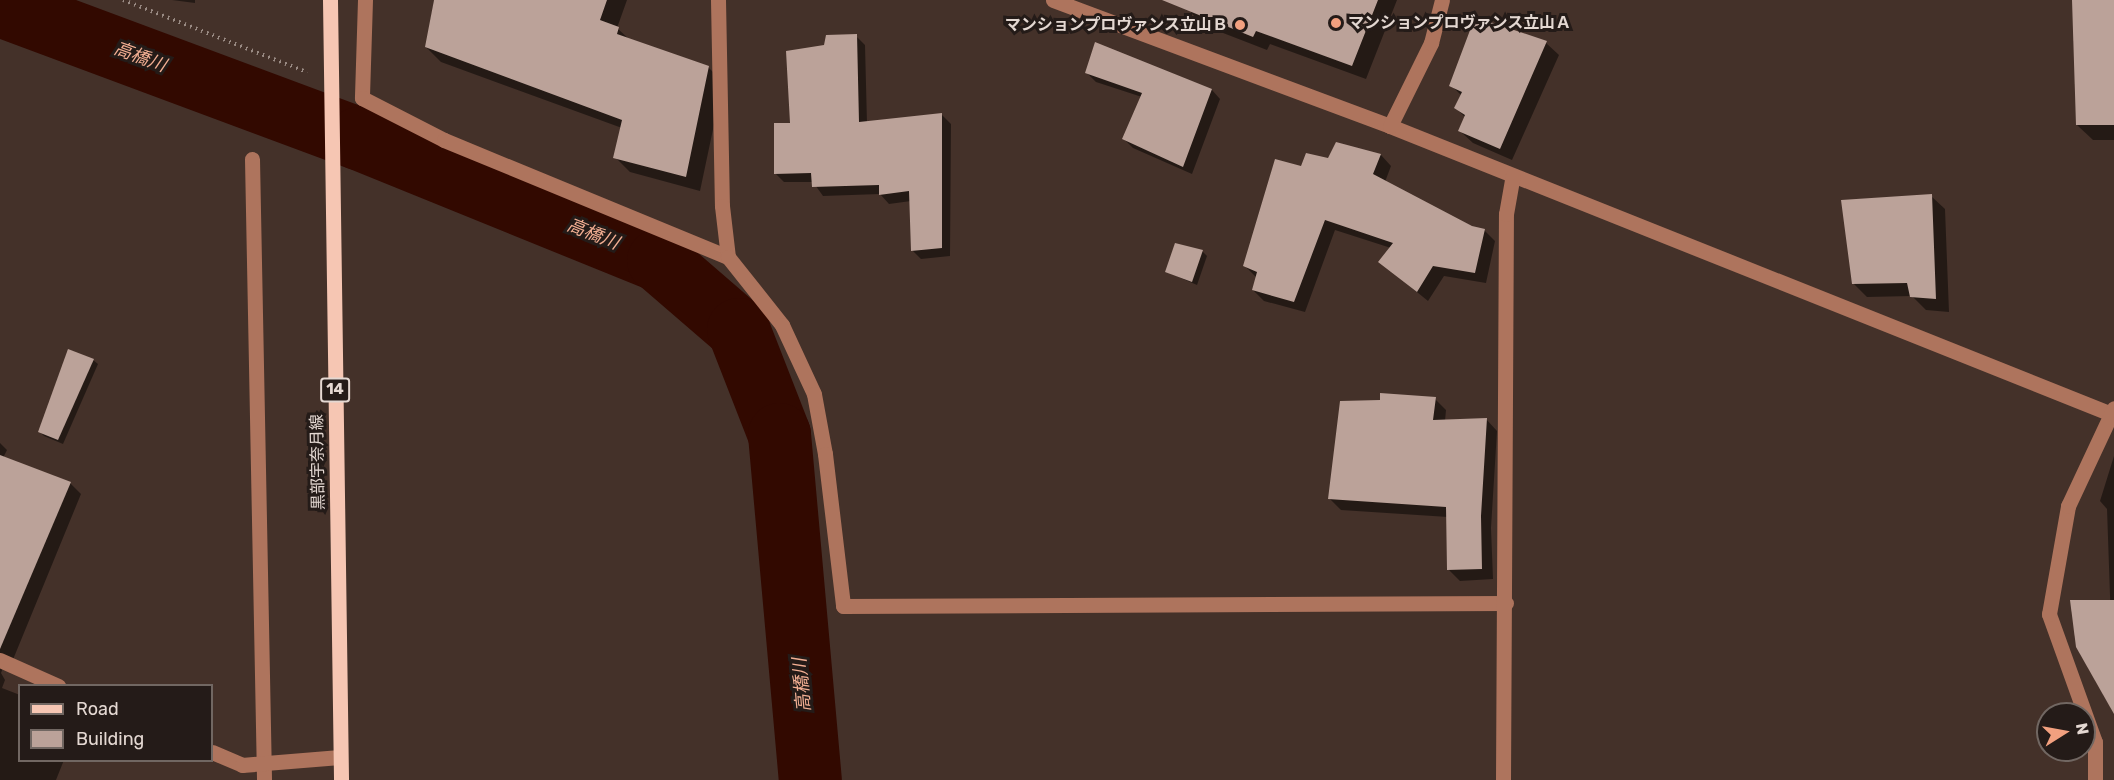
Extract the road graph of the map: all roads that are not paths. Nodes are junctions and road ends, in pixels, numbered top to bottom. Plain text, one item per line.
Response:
1 (330, 0) edge
2 (365, 0) edge
3 (717, 0) edge
4 (1053, 0) edge
5 (1442, 0) edge
6 (1390, 126) junction
7 (252, 159) dead end
8 (1513, 176) junction
9 (728, 257) junction
10 (2113, 412) edge
11 (1506, 603) junction
12 (0, 660) edge
13 (54, 684) edge
14 (213, 752) edge
15 (340, 757) junction
16 (264, 763) junction
17 (264, 780) edge
18 (341, 780) edge
19 (1503, 780) edge
20 (2095, 780) edge

1 - 15 main road, 黒部宇奈月線 / 14
2 - 9 street
3 - 9 street
4 - 6 street
5 - 6 street
6 - 8 street
7 - 16 street
8 - 10 street
8 - 11 street
9 - 11 street
10 - 20 street
11 - 19 street
12 - 13 street
14 - 16 street
15 - 16 street
15 - 18 main road, 黒部宇奈月線 / 14
16 - 17 street

